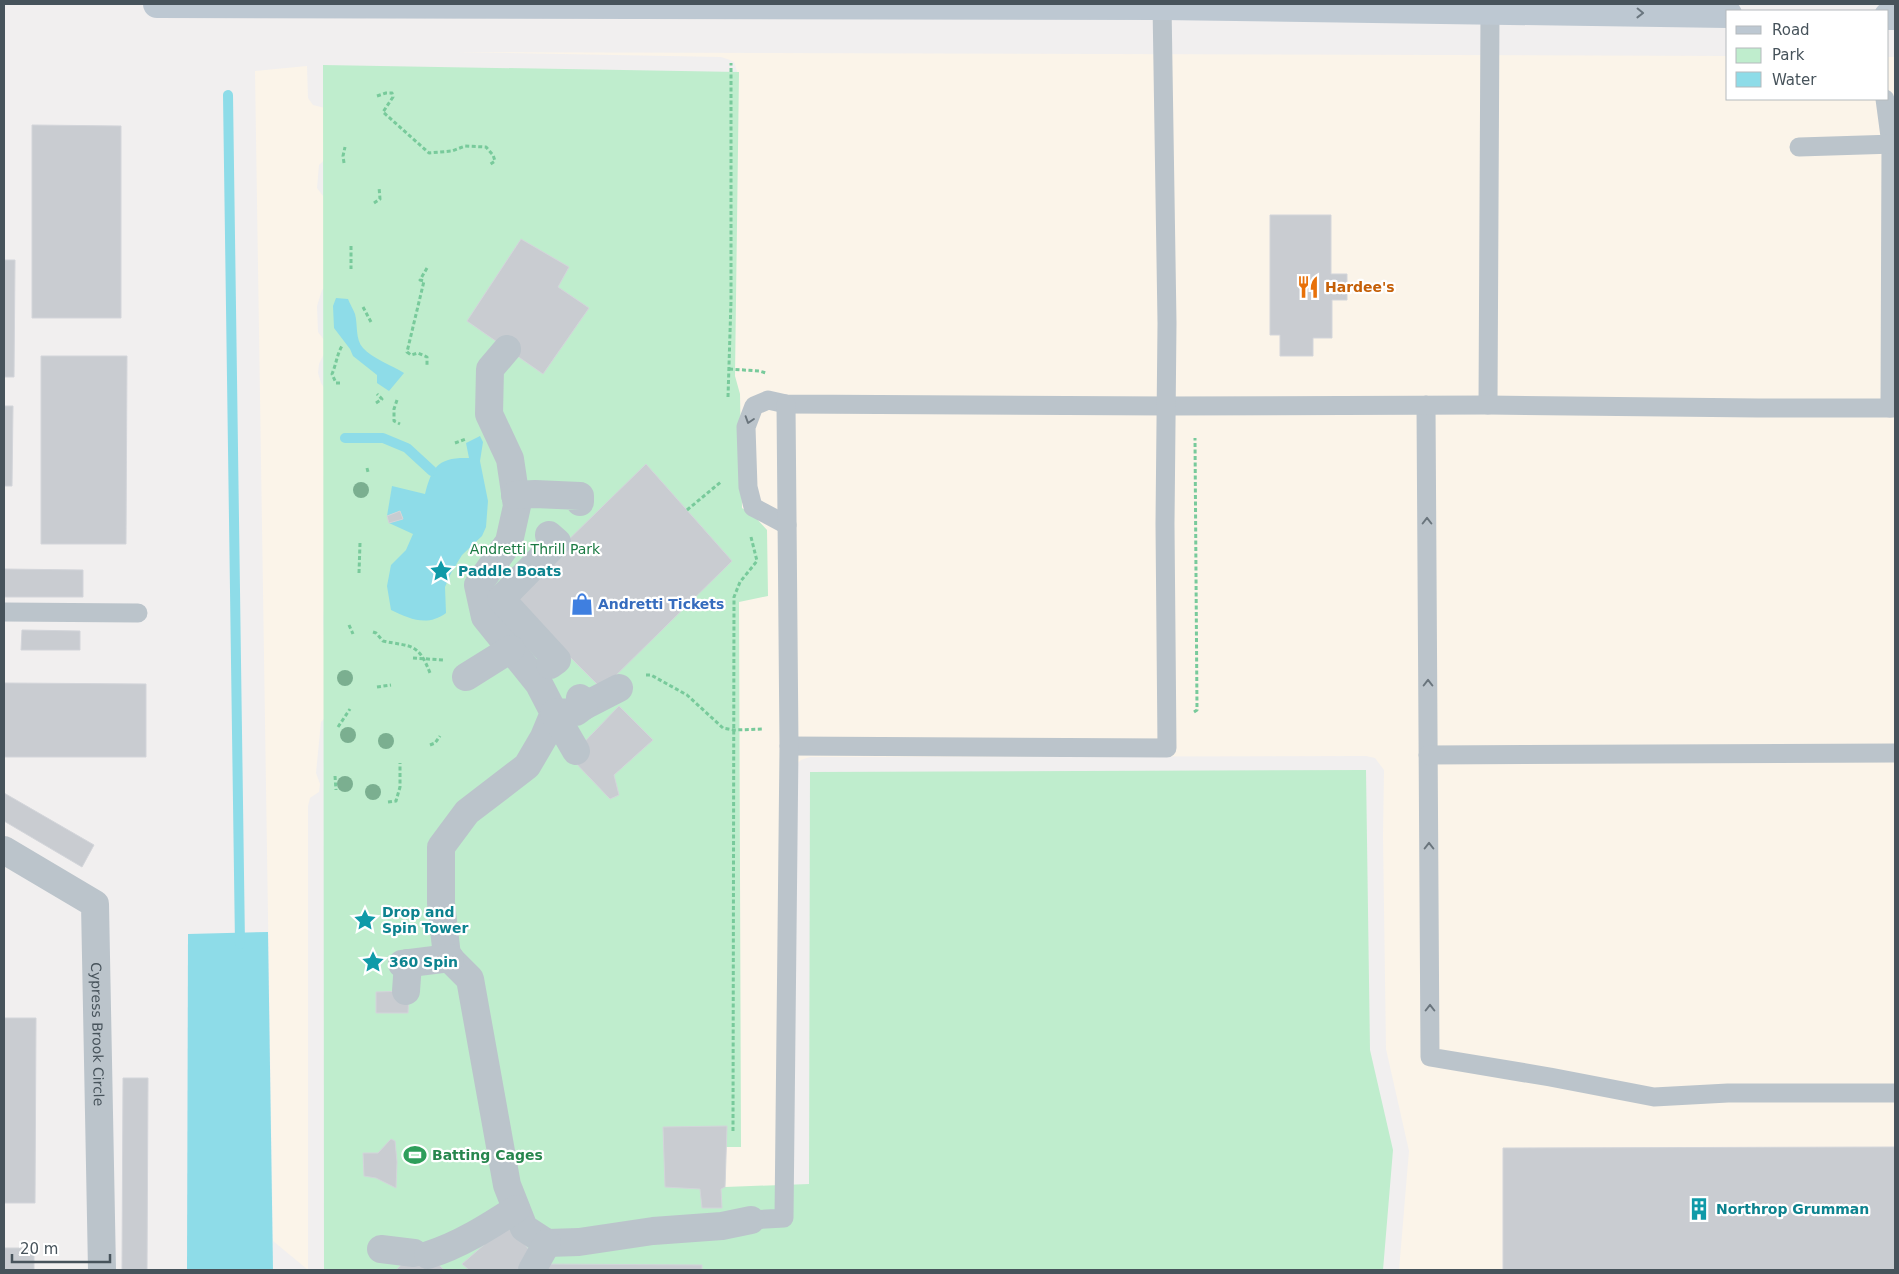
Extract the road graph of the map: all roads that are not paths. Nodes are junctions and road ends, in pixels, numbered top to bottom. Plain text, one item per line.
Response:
1 (156, 4) edge
2 (1162, 5) edge
3 (1490, 11) junction
4 (1726, 14) edge
5 (1885, 100) edge
6 (1893, 144) edge
7 (1799, 147) dead end
8 (1893, 240) edge
9 (507, 349) dead end
10 (786, 404) junction
11 (1426, 405) junction
12 (1488, 405) junction
13 (1166, 406) junction
14 (1893, 408) edge
15 (515, 495) junction
16 (580, 502) dead end
17 (787, 525) junction
18 (549, 535) dead end
19 (4, 612) edge
20 (138, 613) dead end
21 (516, 656) junction
22 (466, 677) dead end
23 (619, 688) road end
24 (554, 713) junction
25 (789, 737) junction
26 (576, 751) dead end
27 (1895, 753) edge
28 (1428, 755) junction
29 (4, 850) edge
30 (450, 958) junction
31 (406, 992) dead end
32 (1895, 1094) edge
33 (516, 1209) junction
34 (751, 1220) joint
35 (547, 1243) junction
36 (381, 1250) dead end
37 (102, 1270) edge
38 (532, 1270) edge

1 - 2 main road
2 - 3 main road
2 - 13 lane
3 -> 4 main road
3 - 12 lane
5 - 6 lane
6 - 7 lane
6 - 8 lane
8 - 14 lane
9 - 15 street
10 - 13 lane
10 - 17 lane
10 -> 17 lane
11 - 12 lane
11 - 13 lane
28 -> 11 lane
12 - 14 lane
13 - 25 lane
15 - 16 street
15 - 21 street
17 - 25 lane
18 - 21 street
19 - 20 lane
21 - 22 street
21 - 24 street
23 - 24 street
24 - 26 street
24 - 30 street
25 - 34 lane
27 - 28 lane
32 -> 28 lane
29 - 37 street, Cypress Brook Circle
30 - 31 street
30 - 33 street
33 - 35 street
33 - 36 street
34 - 35 street
35 - 38 street

